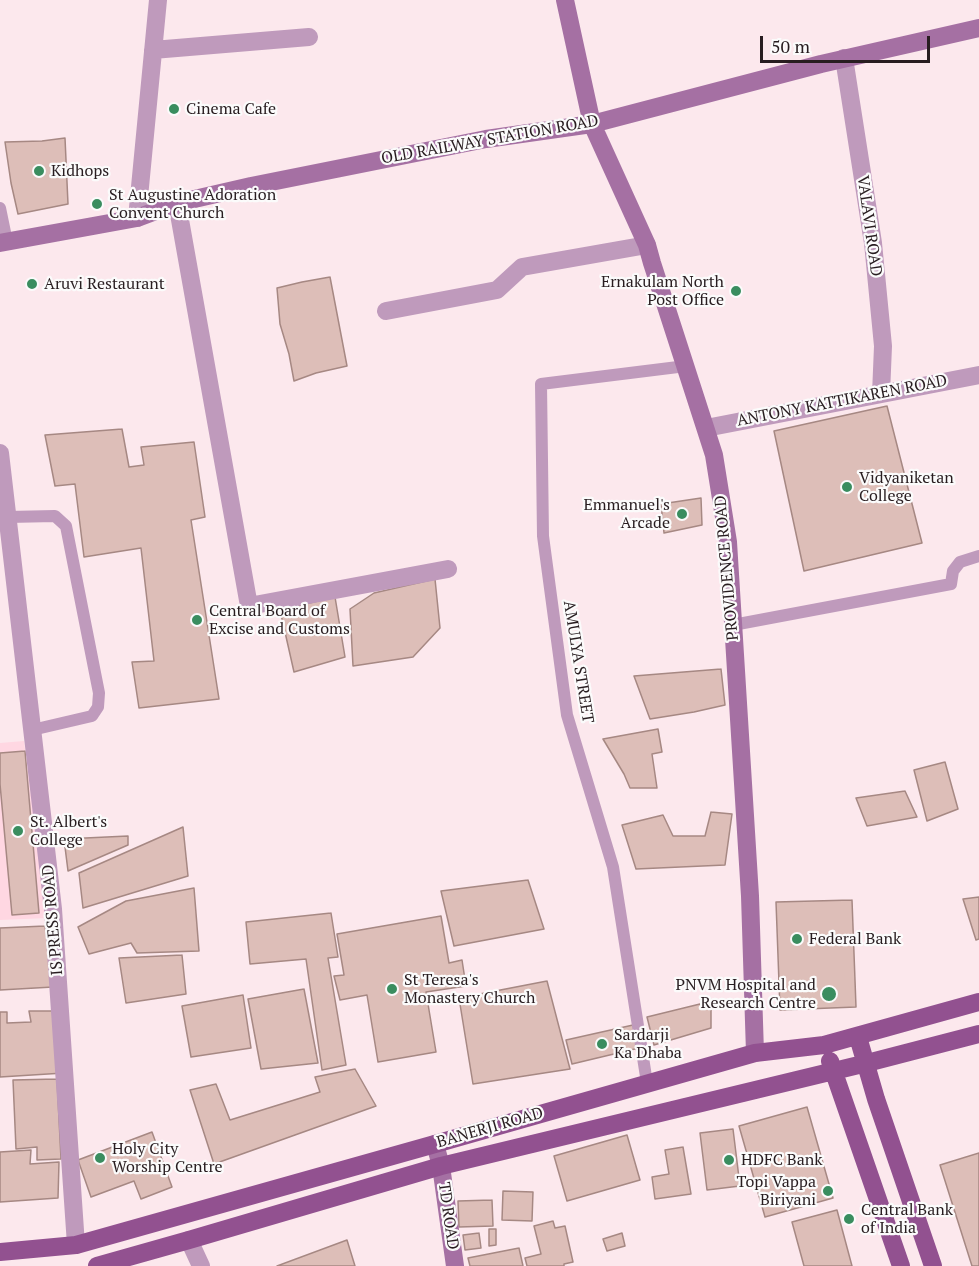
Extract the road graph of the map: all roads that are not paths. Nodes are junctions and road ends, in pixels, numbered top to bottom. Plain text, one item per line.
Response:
1 (158, 0) edge
2 (565, 0) edge
3 (979, 28) edge
4 (309, 37) dead end
5 (153, 50) junction
6 (844, 58) junction
7 (592, 123) junction
8 (177, 203) junction
9 (0, 208) edge
10 (137, 218) junction
11 (4, 242) edge
12 (647, 245) junction
13 (386, 311) dead end
14 (686, 366) junction
15 (979, 375) edge
16 (881, 394) junction
17 (706, 428) junction
18 (0, 453) edge
19 (8, 517) junction
20 (979, 556) edge
21 (448, 569) dead end
22 (733, 625) junction
23 (32, 730) junction
24 (979, 1002) edge
25 (979, 1034) edge
26 (858, 1037) junction
27 (824, 1045) junction
28 (755, 1053) junction
29 (867, 1064) junction
30 (833, 1071) junction
31 (647, 1083) junction
32 (876, 1099) junction
33 (846, 1107) junction
34 (435, 1144) junction
35 (441, 1166) junction
36 (189, 1240) junction
37 (76, 1245) junction
38 (0, 1252) edge
39 (97, 1266) edge
40 (201, 1266) edge
41 (455, 1266) edge
42 (901, 1266) edge
43 (933, 1266) edge

1 - 5 street
2 - 7 street, PROVIDENCE ROAD
3 - 6 street, OLD RAILWAY STATION ROAD
4 - 5 street
5 - 10 street
6 - 7 street, OLD RAILWAY STATION ROAD
6 - 16 street, VALAVI ROAD
7 - 8 street, OLD RAILWAY STATION ROAD
7 - 12 street, PROVIDENCE ROAD
8 - 10 street, OLD RAILWAY STATION ROAD
8 - 21 street
9 - 11 lane
10 - 11 street, OLD RAILWAY STATION ROAD
12 - 13 street
12 - 14 street, PROVIDENCE ROAD
14 - 17 street, PROVIDENCE ROAD
14 - 31 lane, AMULYA STREET
15 - 16 street, ANTONY KATTIKAREN ROAD
16 - 17 street, ANTONY KATTIKAREN ROAD
17 - 22 street, PROVIDENCE ROAD
18 - 19 street, IS PRESS ROAD
19 - 23 street, IS PRESS ROAD
19 - 23 lane
20 - 22 lane
22 - 28 street, PROVIDENCE ROAD
23 - 37 street, IS PRESS ROAD
24 - 26 main road, BANERJI ROAD
25 - 29 main road, BANERJI ROAD
26 - 27 main road, BANERJI ROAD
26 - 29 main road
27 - 28 main road, BANERJI ROAD
27 - 30 main road
28 - 31 main road, BANERJI ROAD
29 - 30 main road, BANERJI ROAD
29 - 32 main road
30 - 33 main road
30 - 35 main road, BANERJI ROAD
31 - 34 main road, BANERJI ROAD
32 - 33 main road
32 - 43 main road
33 - 42 main road
34 - 35 street, TD ROAD
34 - 37 main road, BANERJI ROAD
35 - 36 main road, BANERJI ROAD
35 - 41 street, TD ROAD
36 - 39 main road, BANERJI ROAD
36 - 40 street
37 - 38 main road, BANERJI ROAD

